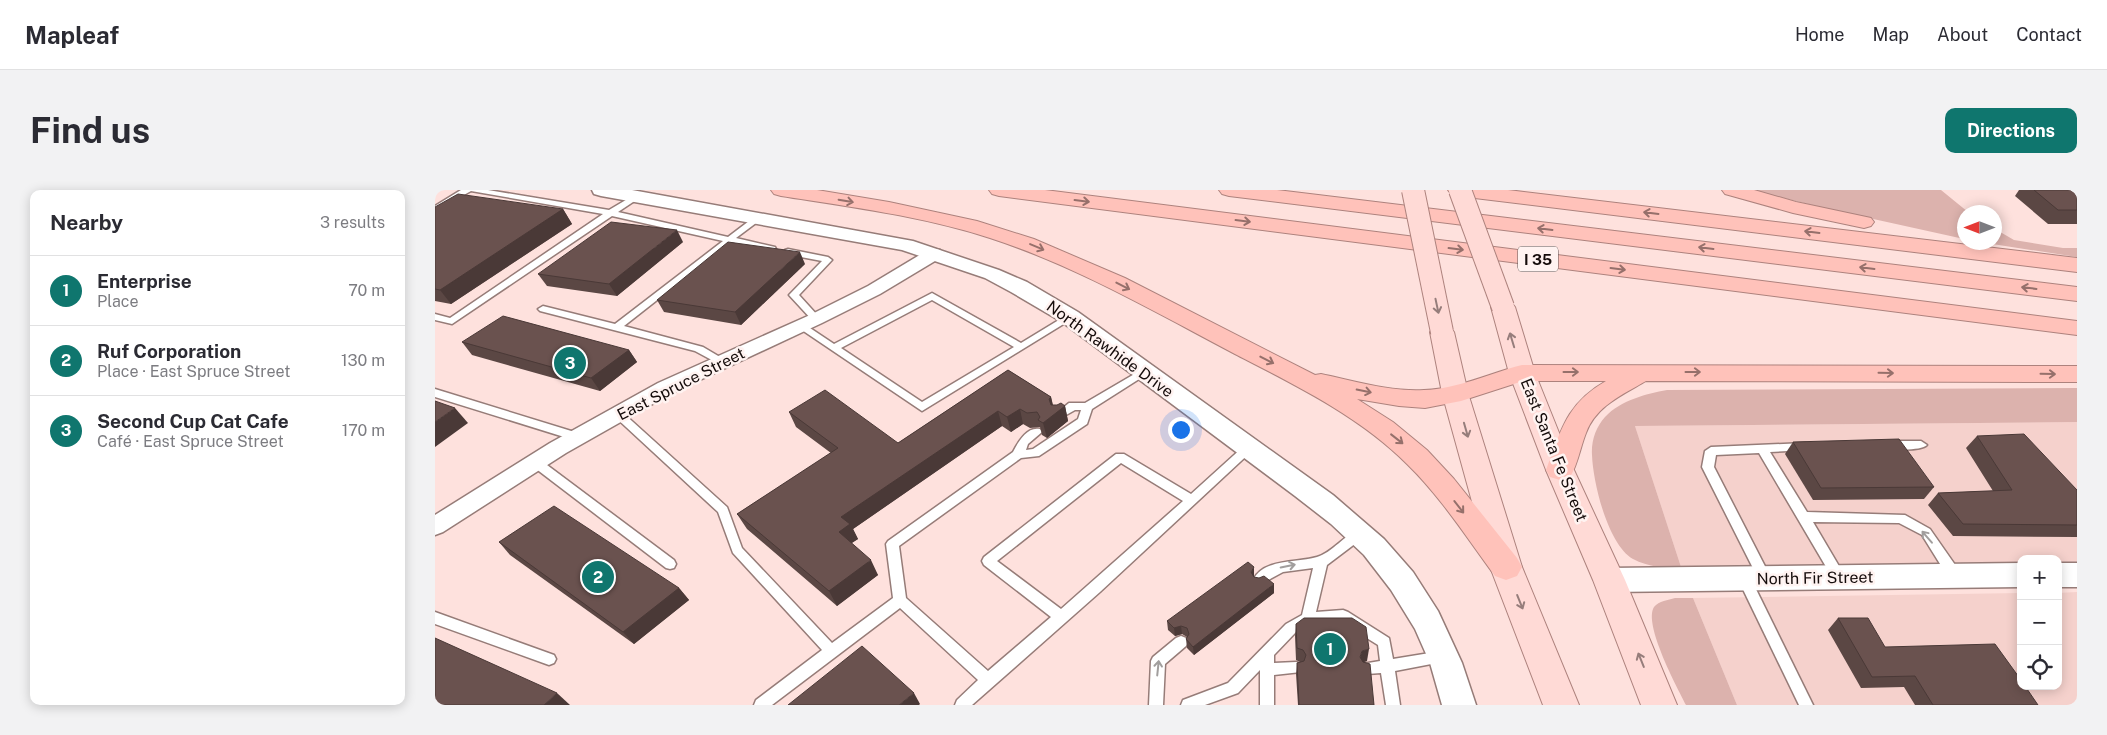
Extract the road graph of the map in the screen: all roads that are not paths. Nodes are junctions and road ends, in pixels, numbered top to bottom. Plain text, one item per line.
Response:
1 (467, 190) edge
2 (474, 190) edge
3 (601, 190) edge
4 (781, 190) edge
5 (999, 190) edge
6 (1229, 190) edge
7 (1413, 190) edge
8 (1459, 190) edge
9 (1732, 190) edge
10 (636, 196) junction
11 (435, 208) edge
12 (610, 214) junction
13 (757, 218) junction
14 (728, 240) junction
15 (935, 254) junction
16 (2017, 258) junction
17 (2077, 265) edge
18 (2077, 294) edge
19 (543, 308) dead end
20 (435, 317) edge
21 (1070, 317) junction
22 (808, 322) junction
23 (617, 326) junction
24 (2077, 328) edge
25 (1021, 347) junction
26 (834, 348) junction
27 (721, 362) junction
28 (1143, 372) junction
29 (1644, 372) junction
30 (1522, 373) junction
31 (2077, 374) edge
32 (1299, 377) junction
33 (435, 393) edge
34 (1455, 393) junction
35 (1087, 407) junction
36 (618, 415) junction
37 (1059, 415) edge
38 (1037, 432) edge
39 (577, 437) junction
40 (1921, 445) dead end
41 (1872, 446) edge
42 (1813, 447) edge
43 (1763, 448) junction
44 (1248, 449) junction
45 (1018, 454) junction
46 (535, 462) junction
47 (1560, 470) junction
48 (1191, 500) junction
49 (1804, 518) junction
50 (435, 526) edge
51 (1360, 534) junction
52 (1321, 562) junction
53 (670, 564) dead end
54 (1506, 567) junction
55 (2017, 575) edge
56 (2062, 575) edge
57 (2077, 575) edge
58 (1955, 576) junction
59 (1840, 578) junction
60 (1754, 579) junction
61 (1259, 580) edge
62 (1609, 580) junction
63 (900, 600) junction
64 (1061, 617) junction
65 (435, 618) edge
66 (1308, 618) junction
67 (1181, 642) dead end
68 (831, 651) junction
69 (1444, 657) junction
70 (549, 659) dead end
71 (1267, 661) junction
72 (1387, 666) junction
73 (1296, 668) edge
74 (1367, 668) edge
75 (988, 680) junction
76 (761, 705) edge
77 (962, 705) edge
78 (1156, 705) edge
79 (1188, 705) edge
80 (1267, 705) edge
81 (1393, 705) edge
82 (1459, 705) edge
83 (1561, 705) edge
84 (1659, 705) edge
85 (1806, 705) edge

1 - 11 lane
2 - 12 lane
3 - 10 street, North Rawhide Drive
4 -> 32 highway
5 -> 24 highway, I 35
18 -> 6 highway, I 35
7 -> 34 main road, bridge
16 -> 8 highway
30 -> 8 main road, East Santa Fe Street, bridge
9 - 16 highway
10 - 12 lane
10 - 13 street, North Rawhide Drive
12 - 14 lane
12 - 20 lane
13 - 14 lane
13 - 15 street, North Rawhide Drive
14 - 22 lane
14 - 23 lane
15 - 21 street, North Rawhide Drive
15 - 22 street, East Spruce Street
16 - 17 highway
19 - 23 lane
21 - 25 lane
21 - 28 street, North Rawhide Drive
22 - 26 lane
22 - 27 street, East Spruce Street
23 - 27 lane
25 - 26 lane
25 - 26 lane
27 - 36 street, East Spruce Street
28 - 35 lane
28 - 44 street, North Rawhide Drive
30 -> 29 highway
29 -> 31 highway
29 - 47 highway
30 - 34 highway
30 - 47 main road, East Santa Fe Street
32 -> 34 highway
32 -> 54 highway
33 - 39 lane
34 -> 54 main road
35 - 37 lane
35 - 45 lane
36 - 39 street, East Spruce Street
36 - 68 lane
38 - 45 lane
39 - 46 street, East Spruce Street
40 - 41 lane
42 - 43 lane
43 - 49 lane
43 - 60 lane
44 - 48 lane
44 - 51 street, North Rawhide Drive
45 - 63 lane
46 - 50 street, East Spruce Street
46 - 53 lane
47 - 62 main road, East Santa Fe Street
48 - 64 lane
48 - 64 lane
58 -> 49 lane
49 - 59 lane
51 - 52 lane
51 - 69 street, North Rawhide Drive
61 -> 52 lane
52 - 66 lane
54 -> 83 main road
55 - 58 street, North Fir Street
56 - 57 street
58 - 59 street, North Fir Street
59 - 60 street, North Fir Street
60 - 62 street, North Fir Street
60 - 85 lane
84 -> 62 main road, East Santa Fe Street
63 - 68 lane
63 - 75 lane
64 - 75 lane
65 - 70 lane
66 - 71 lane
66 - 72 lane
78 -> 67 lane
68 - 76 lane
69 - 72 lane
69 - 82 street, North Rawhide Drive
71 - 73 lane
71 - 79 lane
71 - 80 lane
72 - 74 lane
72 - 81 lane
75 - 77 lane

